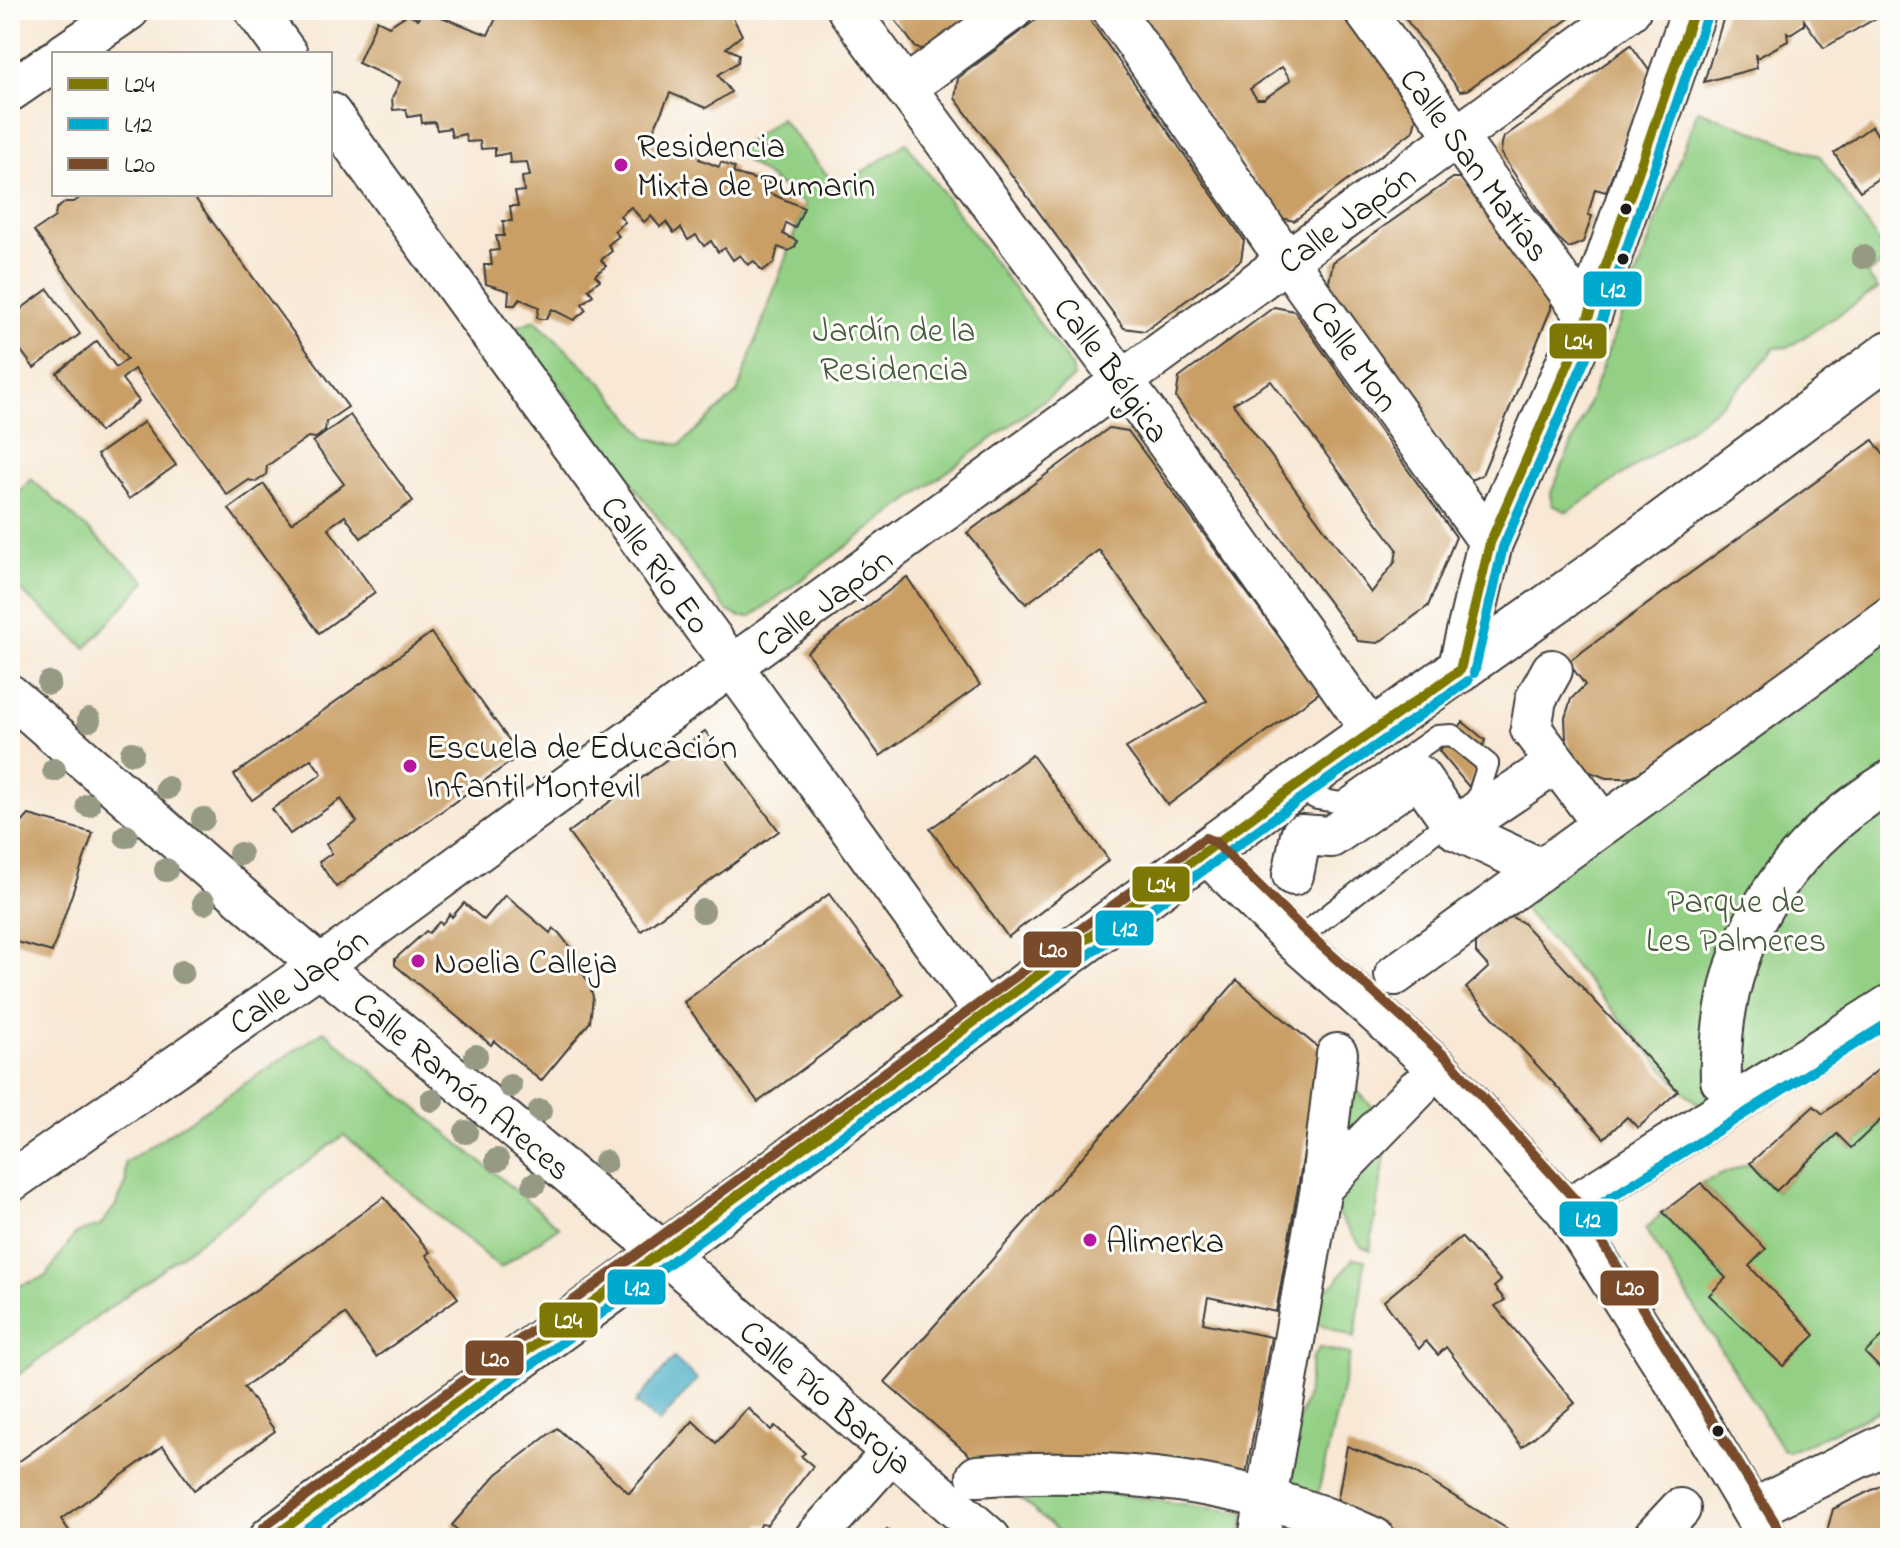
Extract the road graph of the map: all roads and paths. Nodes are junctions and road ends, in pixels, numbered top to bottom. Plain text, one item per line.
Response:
1 (129, 10) edge
2 (255, 10) edge
3 (848, 10) edge
4 (1012, 10) edge
5 (1113, 10) edge
6 (1364, 10) edge
7 (1694, 10) edge
8 (1628, 11) edge
9 (67, 52) edge
10 (286, 52) edge
11 (52, 62) edge
12 (905, 88) junction
13 (10, 91) edge
14 (332, 116) edge
15 (1456, 137) junction
16 (1287, 261) junction
17 (1588, 318) junction
18 (1890, 353) edge
19 (1122, 381) junction
20 (1490, 543) junction
21 (1890, 617) edge
22 (733, 667) junction
23 (1552, 670) dead end
24 (1454, 674) junction
25 (10, 695) edge
26 (1372, 731) junction
27 (1556, 763) junction
28 (1890, 781) edge
29 (1293, 787) junction
30 (1603, 824) junction
31 (1453, 825) junction
32 (1205, 852) junction
33 (1541, 869) junction
34 (1293, 875) dead end
35 (1295, 941) junction
36 (318, 964) junction
37 (1395, 975) dead end
38 (1890, 1005) edge
39 (985, 1014) junction
40 (1337, 1054) dead end
41 (1721, 1080) dead end
42 (1417, 1089) dead end
43 (10, 1182) edge
44 (1321, 1188) junction
45 (1566, 1210) junction
46 (664, 1253) junction
47 (1890, 1442) edge
48 (891, 1453) junction
49 (977, 1476) dead end
50 (1268, 1497) junction
51 (1760, 1524) edge
52 (272, 1538) edge
53 (815, 1538) edge
54 (990, 1538) edge
55 (1259, 1538) edge
56 (1374, 1538) edge

1 - 9 street
2 - 10 street
3 - 12 street, Calle Bélgica
4 - 12 street
5 - 16 street, Calle Mon
6 - 15 street, Calle San Matías
7 - 17 street
8 - 15 street, Calle Japón
11 - 13 street
12 - 19 street, Calle Bélgica
14 - 22 street, Calle Río Eo
15 - 16 street, Calle Japón
15 - 17 street, Calle San Matías
16 - 19 street, Calle Japón
16 - 20 street, Calle Mon
17 - 20 street
18 - 24 street
19 - 22 street, Calle Japón
19 - 26 street, Calle Bélgica
20 - 24 street
21 - 30 street
22 - 36 street, Calle Japón
22 - 39 street, Calle Río Eo
23 - 27 street
24 - 26 street
25 - 36 street, Calle Ramón Areces
26 - 29 street
27 - 30 street
27 - 31 street
28 - 41 street
29 - 31 lane
29 - 32 street
30 - 33 street
31 - 33 street
31 - 34 street
31 - 35 lane
32 - 35 street
32 - 39 street
33 - 37 street
35 - 45 street
36 - 43 street, Calle Japón
36 - 46 street, Calle Ramón Areces
38 - 45 street
39 - 46 street
40 - 44 street
42 - 44 street
44 - 50 street
45 - 51 street
46 - 48 street, Calle Pío Baroja
46 - 52 street
47 - 51 street
48 - 53 street
48 - 54 street, Calle Pío Baroja
49 - 50 street
50 - 55 street
50 - 56 street

